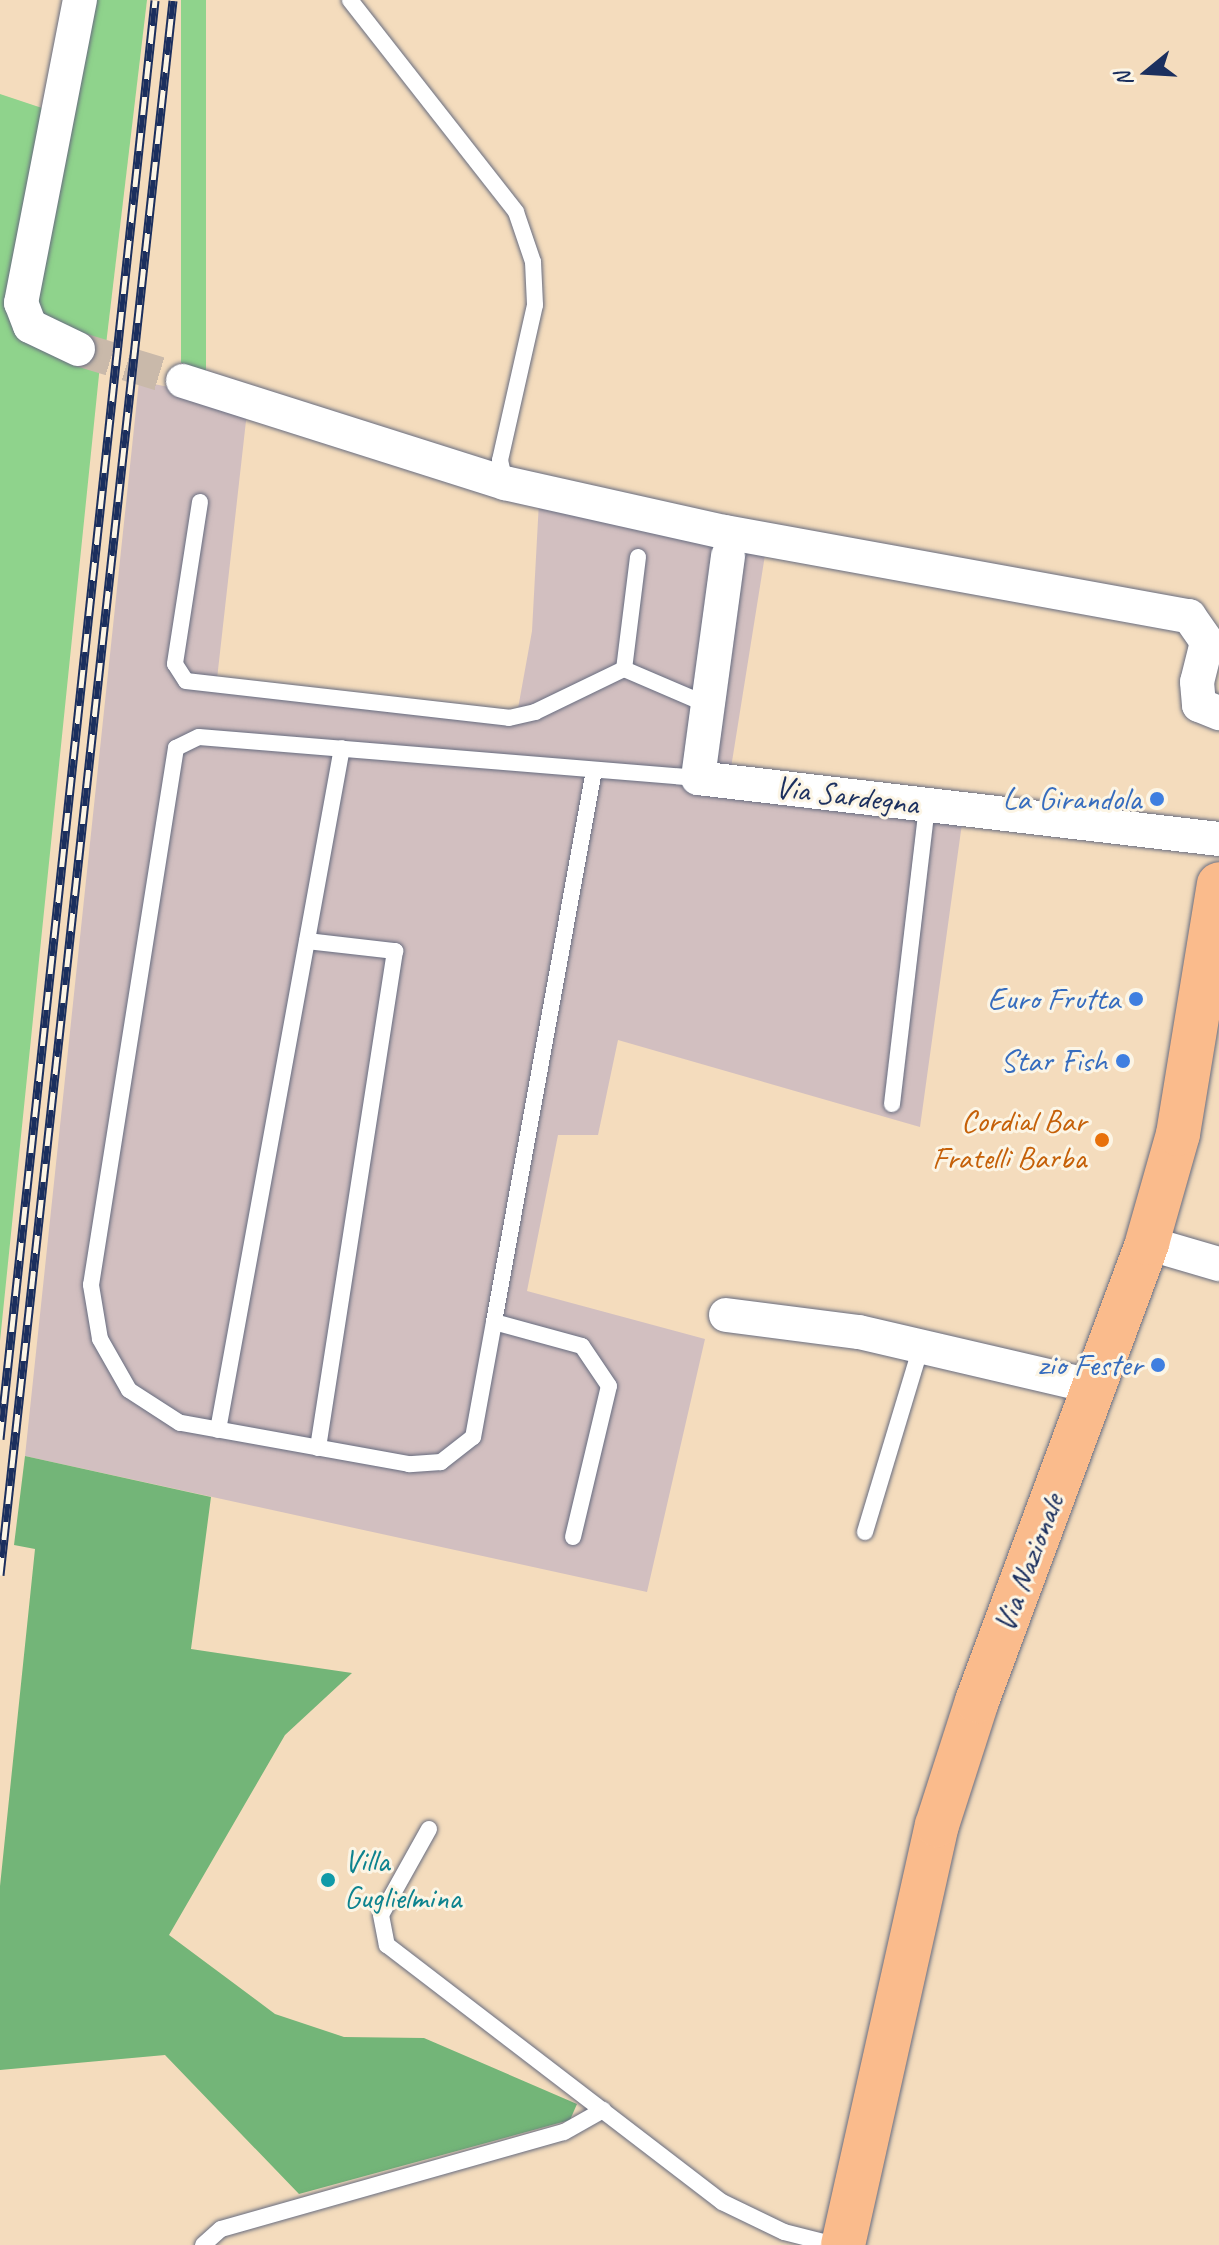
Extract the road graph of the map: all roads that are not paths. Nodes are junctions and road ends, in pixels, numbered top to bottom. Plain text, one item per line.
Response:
1 (80, 0) edge
2 (350, 0) edge
3 (78, 349) tunnel mouth
4 (183, 381) tunnel mouth
5 (505, 483) junction
6 (200, 502) dead end
7 (728, 556) dead end
8 (638, 557) dead end
9 (624, 669) junction
10 (708, 705) junction
11 (1219, 713) edge
12 (342, 748) junction
13 (594, 770) junction
14 (698, 778) junction
15 (927, 805) junction
16 (1219, 839) edge
17 (1219, 884) edge
18 (307, 941) junction
19 (892, 1104) dead end
20 (1147, 1243) junction
21 (1219, 1264) edge
22 (726, 1315) dead end
23 (494, 1322) junction
24 (921, 1347) junction
25 (1096, 1387) junction
26 (218, 1430) junction
27 (318, 1448) junction
28 (865, 1532) dead end
29 (573, 1537) dead end
30 (429, 1829) dead end
31 (603, 2110) junction
32 (203, 2245) edge
33 (835, 2245) edge
34 (843, 2245) edge

1 - 3 street
2 - 5 lane
4 - 5 street
5 - 11 street
6 - 9 lane
7 - 10 street
8 - 9 lane
9 - 10 lane
10 - 14 street
12 - 13 lane
12 - 18 lane
12 - 26 lane
13 - 14 lane
13 - 23 lane
14 - 15 street, Via Sardegna
15 - 16 street, Via Sardegna
15 - 19 lane
17 - 20 main road, Via Nazionale
18 - 26 lane
18 - 27 lane
20 - 21 street
20 - 25 main road, Via Nazionale
22 - 24 street
23 - 27 lane
23 - 29 lane
24 - 25 street
24 - 28 lane
25 - 34 main road, Via Nazionale
26 - 27 lane
30 - 31 lane
31 - 32 lane
31 - 33 lane

